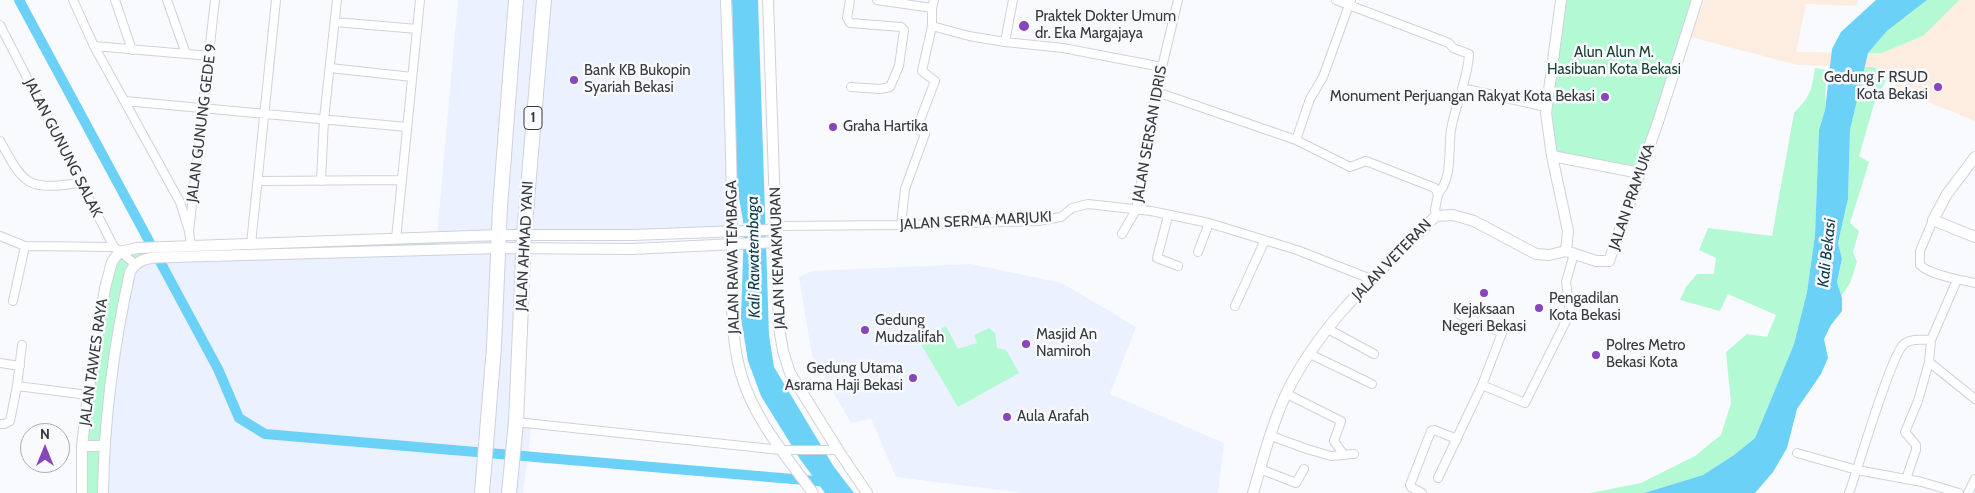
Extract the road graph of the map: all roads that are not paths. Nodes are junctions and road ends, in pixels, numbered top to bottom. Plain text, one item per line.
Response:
1 (73, 0) edge
2 (115, 0) edge
3 (167, 0) edge
4 (215, 0) edge
5 (276, 0) edge
6 (336, 0) edge
7 (420, 0) edge
8 (516, 0) edge
9 (544, 0) edge
10 (726, 0) edge
11 (768, 0) edge
12 (850, 0) edge
13 (877, 0) edge
14 (1013, 0) edge
15 (1178, 0) edge
16 (1336, 0) edge
17 (1561, 0) edge
18 (1697, 0) edge
19 (1350, 2) edge
20 (933, 4) edge
21 (334, 22) junction
22 (0, 25) edge
23 (932, 26) junction
24 (417, 29) junction
25 (1005, 42) junction
26 (94, 46) junction
27 (132, 50) junction
28 (186, 54) junction
29 (210, 56) junction
30 (1162, 67) junction
31 (330, 68) junction
32 (412, 77) junction
33 (851, 87) dead end
34 (1462, 88) junction
35 (1157, 92) junction
36 (125, 101) junction
37 (1546, 107) junction
38 (204, 108) junction
39 (264, 114) junction
40 (324, 119) junction
41 (407, 127) junction
42 (1296, 140) junction
43 (0, 141) edge
44 (1552, 156) junction
45 (1975, 157) edge
46 (1640, 173) junction
47 (402, 180) junction
48 (258, 181) junction
49 (321, 181) junction
50 (81, 183) junction
51 (1438, 194) junction
52 (1136, 210) junction
53 (1168, 216) junction
54 (1436, 216) junction
55 (1933, 220) junction
56 (1209, 223) junction
57 (901, 226) junction
58 (772, 228) junction
59 (189, 231) junction
60 (738, 231) junction
61 (1122, 234) dead end
62 (619, 235) junction
63 (0, 236) edge
64 (1975, 237) edge
65 (396, 239) junction
66 (1264, 240) junction
67 (499, 241) junction
68 (524, 241) junction
69 (772, 242) junction
70 (737, 243) junction
71 (251, 244) junction
72 (25, 246) junction
73 (191, 246) junction
74 (619, 249) junction
75 (117, 250) junction
76 (1198, 252) dead end
77 (1570, 252) junction
78 (134, 263) junction
79 (1178, 266) dead end
80 (1371, 279) junction
81 (1957, 280) junction
82 (1975, 283) edge
83 (13, 301) dead end
84 (1235, 306) dead end
85 (1460, 314) dead end
86 (1328, 329) junction
87 (1931, 340) junction
88 (22, 345) dead end
89 (1310, 354) junction
90 (1374, 354) dead end
91 (1929, 362) junction
92 (0, 363) edge
93 (20, 366) junction
94 (1372, 384) dead end
95 (18, 386) junction
96 (1482, 386) junction
97 (1287, 394) junction
98 (88, 395) junction
99 (1975, 399) edge
100 (516, 422) junction
101 (0, 424) edge
102 (1271, 436) junction
103 (1457, 439) junction
104 (82, 446) junction
105 (104, 446) junction
106 (785, 450) junction
107 (833, 450) junction
108 (1797, 453) dead end
109 (1354, 454) dead end
110 (1344, 455) junction
111 (1260, 469) junction
112 (1304, 469) dead end
113 (1857, 470) junction
114 (1438, 478) dead end
115 (1906, 479) junction
116 (1975, 479) edge
117 (82, 493) edge
118 (103, 493) edge
119 (482, 493) edge
120 (508, 493) edge
121 (813, 493) edge
122 (867, 493) edge
123 (1253, 493) edge
124 (1422, 493) edge
125 (1849, 493) edge
126 (1959, 493) edge
127 (1968, 493) edge

1 - 26 street
2 - 27 street
3 - 28 street
4 - 29 street, JALAN GUNUNG GEDE 9
5 - 39 street
6 - 21 street
7 - 24 street
8 - 67 highway, JALAN AHMAD YANI / 1
9 - 68 highway, JALAN AHMAD YANI / 1
10 - 60 street, JALAN RAWA TEMBAGA
11 - 58 street, JALAN KEMAKMURAN
12 - 33 street
13 - 20 street
14 - 25 street
15 - 30 street, JALAN SERSAN IDRIS
16 - 19 street
17 - 37 street
18 - 46 street, JALAN PRAMUKA
19 - 34 street
19 - 42 street
20 - 23 street
21 - 24 street
21 - 31 street
22 - 50 street, JALAN GUNUNG SALAK
23 - 25 street
23 - 57 street
24 - 32 street
25 - 30 street
26 - 27 street
26 - 36 street
27 - 28 street
28 - 29 street
29 - 38 street, JALAN GUNUNG GEDE 9
30 - 35 street, JALAN SERSAN IDRIS
31 - 32 street
31 - 40 street
32 - 41 street
34 - 37 street
34 - 51 street
35 - 42 street
35 - 52 street, JALAN SERSAN IDRIS
36 - 38 street
36 - 59 street
37 - 44 street
38 - 39 street
38 - 59 street, JALAN GUNUNG GEDE 9
39 - 40 street
39 - 48 street
40 - 41 street
40 - 49 street
41 - 47 street
42 - 51 street
43 - 50 street
44 - 46 street
44 - 77 street
45 - 55 street
46 - 77 street, JALAN PRAMUKA
47 - 49 street
47 - 65 street
48 - 49 street
48 - 71 street
50 - 75 street, JALAN GUNUNG SALAK
51 - 54 street
52 - 53 street, JALAN SERMA MARJUKI
52 - 57 street, JALAN SERMA MARJUKI
52 - 61 street
53 - 56 street, JALAN SERMA MARJUKI
53 - 79 street
54 - 77 street, JALAN VETERAN
54 - 80 street, JALAN VETERAN
55 - 64 street
55 - 81 street
56 - 66 street, JALAN SERMA MARJUKI
56 - 76 street
57 - 58 street, JALAN SERMA MARJUKI
58 - 60 street
58 - 69 street, JALAN KEMAKMURAN
59 - 73 street, JALAN GUNUNG GEDE 9
60 - 62 street
60 - 70 street, JALAN RAWA TEMBAGA
62 - 68 street
62 - 74 street
63 - 72 street
65 - 67 street
65 - 71 street
66 - 80 street, JALAN SERMA MARJUKI
66 - 84 street
67 - 68 street
67 - 78 street
67 - 119 highway, JALAN AHMAD YANI / 1
68 - 74 street
68 - 100 highway, JALAN AHMAD YANI / 1
69 - 70 street
69 - 107 street, JALAN KEMAKMURAN
70 - 74 street
70 - 106 street, JALAN RAWA TEMBAGA
71 - 73 street
72 - 75 street
72 - 83 street
73 - 75 street
75 - 78 street, JALAN GUNUNG SALAK
75 - 98 street, JALAN TAWES RAYA
77 - 96 street
78 - 105 street, JALAN TAWES RAYA
80 - 86 street, JALAN VETERAN
81 - 82 street
81 - 87 street
85 - 96 street
86 - 89 street, JALAN VETERAN
86 - 90 street
87 - 91 street
87 - 113 street
88 - 93 street
89 - 94 street
89 - 97 street, JALAN VETERAN
91 - 99 street
91 - 115 street
92 - 93 street
93 - 95 street
95 - 98 street
95 - 101 street
96 - 103 street
97 - 102 street, JALAN VETERAN
97 - 110 street
98 - 104 street, JALAN TAWES RAYA
100 - 106 street
100 - 120 highway, JALAN AHMAD YANI / 1
102 - 110 street
102 - 111 street, JALAN VETERAN
103 - 114 street
103 - 124 street
104 - 105 street
104 - 117 street, JALAN TAWES RAYA
105 - 118 street, JALAN TAWES RAYA
106 - 107 street
106 - 121 street, JALAN RAWA TEMBAGA
107 - 122 street, JALAN KEMAKMURAN
108 - 113 street
109 - 110 street
111 - 112 street
111 - 123 street, JALAN VETERAN
113 - 115 street
113 - 125 street
115 - 126 street
116 - 127 street

